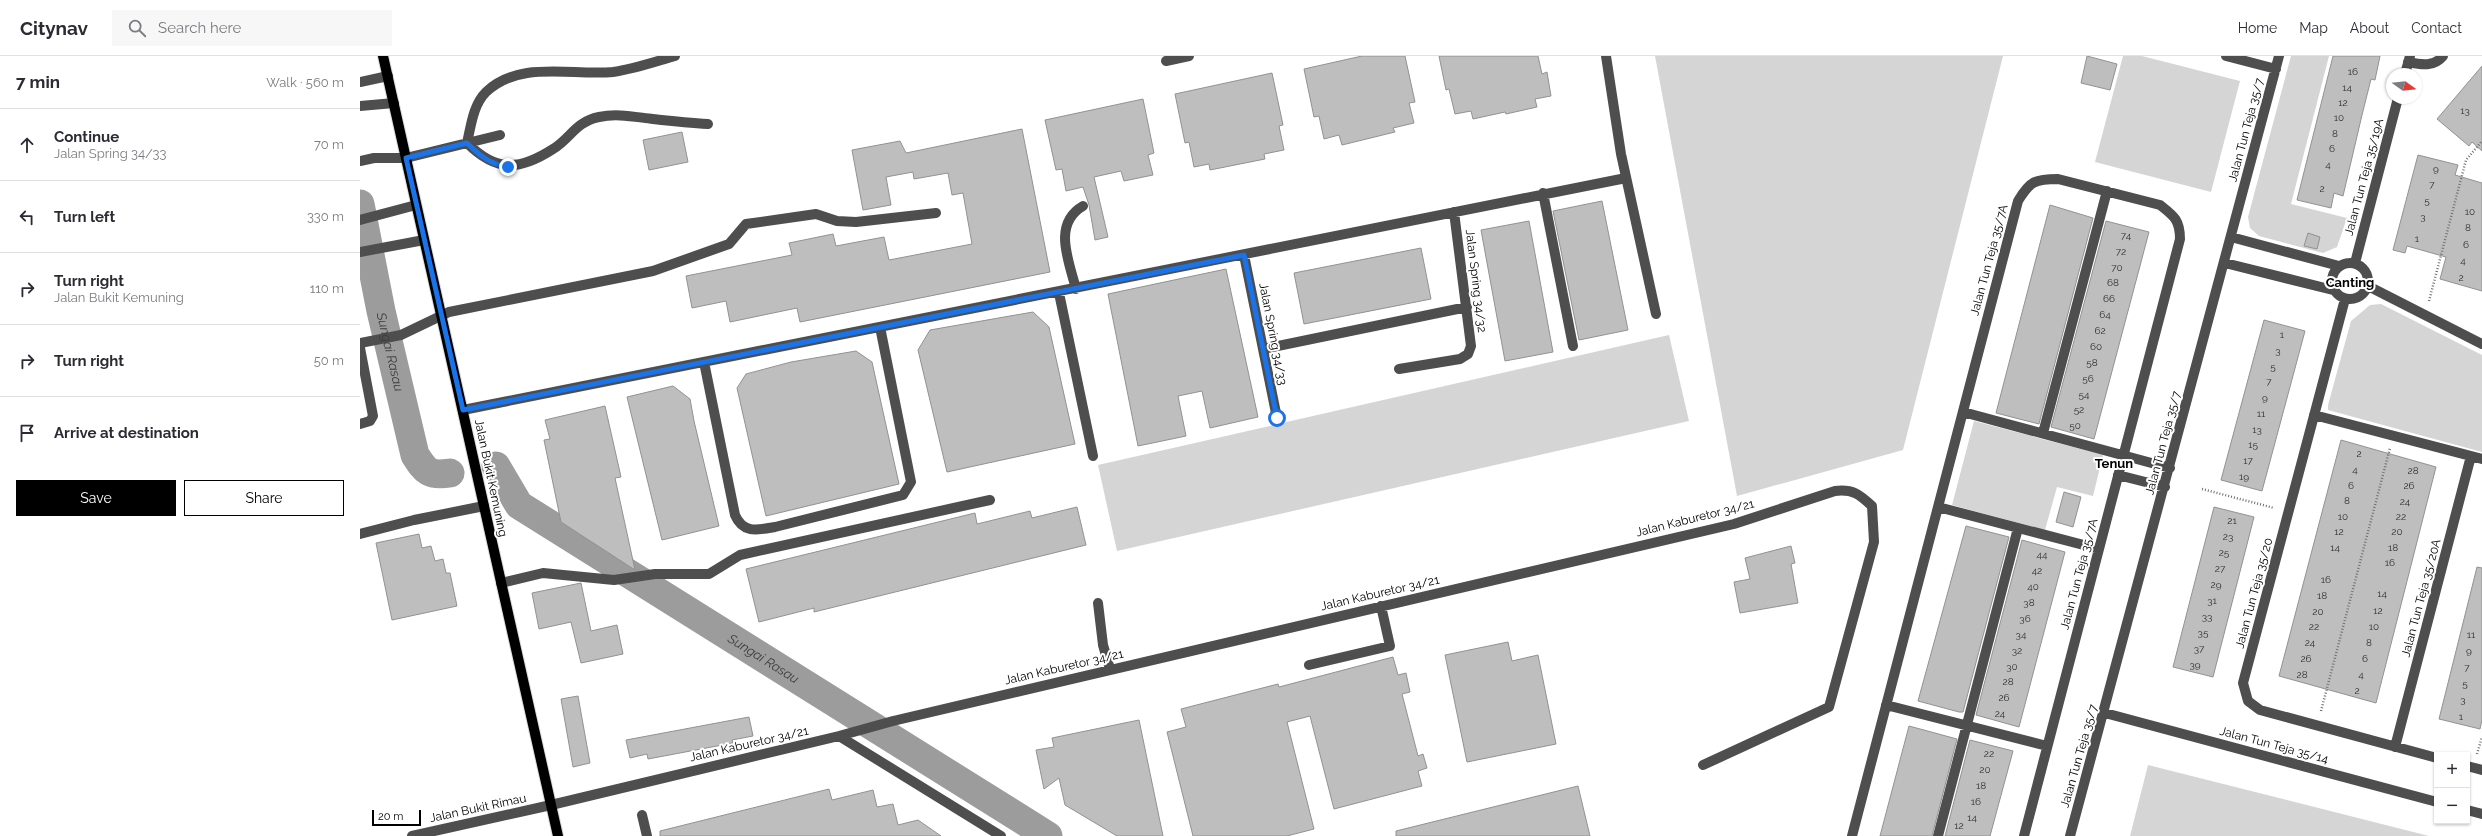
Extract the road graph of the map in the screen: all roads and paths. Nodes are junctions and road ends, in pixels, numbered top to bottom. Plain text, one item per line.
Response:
1 (383, 56) edge
2 (675, 56) edge
3 (1189, 56) edge
4 (1606, 56) edge
5 (2226, 56) edge
6 (2279, 56) edge
7 (2443, 56) edge
8 (2240, 58) edge
9 (2409, 59) edge
10 (1166, 61) dead end
11 (2276, 68) junction
12 (388, 76) junction
13 (360, 82) edge
14 (394, 103) junction
15 (2396, 104) edge
16 (360, 106) edge
17 (708, 124) dead end
18 (500, 135) dead end
19 (2482, 141) edge
20 (467, 143) junction
21 (406, 158) junction
22 (360, 161) edge
23 (1626, 178) junction
24 (2107, 192) junction
25 (1543, 193) junction
26 (416, 205) junction
27 (1083, 206) dead end
28 (1454, 212) junction
29 (936, 213) dead end
30 (360, 220) edge
31 (2231, 238) junction
32 (424, 240) junction
33 (360, 252) edge
34 (1244, 255) junction
35 (2225, 262) junction
36 (2355, 263) junction
37 (2339, 266) junction
38 (2368, 286) junction
39 (1076, 289) junction
40 (2334, 290) junction
41 (1058, 293) junction
42 (2345, 299) junction
43 (2429, 301) dead end
44 (1467, 307) junction
45 (445, 313) junction
46 (1656, 314) dead end
47 (880, 327) junction
48 (365, 342) edge
49 (2482, 344) edge
50 (1573, 346) dead end
51 (360, 348) edge
52 (1263, 349) junction
53 (704, 362) junction
54 (1399, 368) dead end
55 (463, 410) junction
56 (1963, 412) junction
57 (2314, 415) junction
58 (1277, 418) dead end
59 (360, 424) edge
60 (2043, 433) junction
61 (2393, 436) junction
62 (2123, 455) junction
63 (1093, 456) dead end
64 (2471, 456) junction
65 (2482, 459) edge
66 (2170, 468) junction
67 (2118, 475) junction
68 (2165, 487) junction
69 (2202, 490) dead end
70 (990, 500) dead end
71 (484, 506) junction
72 (1938, 508) junction
73 (2274, 508) dead end
74 (2018, 528) junction
75 (360, 534) edge
76 (2099, 549) junction
77 (501, 583) junction
78 (1098, 603) dead end
79 (1381, 606) junction
80 (1309, 666) dead end
81 (1110, 670) junction
82 (1886, 705) junction
83 (2321, 711) dead end
84 (2105, 713) junction
85 (1967, 726) junction
86 (839, 736) junction
87 (2482, 737) edge
88 (2047, 746) junction
89 (2395, 747) junction
90 (2478, 754) dead end
91 (2434, 757) edge
92 (1703, 765) dead end
93 (2470, 767) edge
94 (2482, 770) edge
95 (2434, 801) edge
96 (551, 805) junction
97 (2470, 811) edge
98 (2482, 814) edge
99 (642, 815) dead end
100 (412, 836) edge
101 (558, 836) edge
102 (647, 836) edge
103 (1002, 836) edge
104 (1852, 836) edge
105 (1938, 836) edge
106 (2024, 836) edge
107 (2070, 836) edge

1 - 12 main road, Jalan Bukit Kemuning
2 - 20 street
3 - 10 street
4 - 23 street
5 - 8 street
6 - 11 street, Jalan Tun Teja 35/7
7 - 9 street
8 - 11 street
11 - 31 street, Jalan Tun Teja 35/7
12 - 13 street
12 - 14 main road, Jalan Bukit Kemuning
14 - 16 street
14 - 21 main road, Jalan Bukit Kemuning
15 - 36 street, Jalan Tun Teja 35/19A
17 - 20 street
18 - 20 street
19 - 43 path
20 - 21 street
21 - 22 street
21 - 26 main road, Jalan Bukit Kemuning
23 - 25 street
23 - 46 street
24 - 56 street, Jalan Tun Teja 35/7A
24 - 60 street
24 - 62 street, Jalan Tun Teja 35/7A
25 - 28 street
25 - 50 street
26 - 30 street
26 - 32 main road, Jalan Bukit Kemuning
27 - 39 street
28 - 34 street
28 - 44 street, Jalan Spring 34/32
29 - 45 street
31 - 35 street, Jalan Tun Teja 35/7
31 - 37 street
32 - 33 street
32 - 45 main road, Jalan Bukit Kemuning
34 - 39 street
34 - 52 street, Jalan Spring 34/33
35 - 40 street
35 - 66 street, Jalan Tun Teja 35/7
36 - 37 street
36 - 38 street
37 - 40 street
38 - 42 street
38 - 49 street
39 - 41 street
40 - 42 street
41 - 47 street
41 - 63 street
42 - 57 street, Jalan Tun Teja 35/20
44 - 52 street
44 - 54 street, Jalan Spring 34/32
45 - 48 street
45 - 55 main road, Jalan Bukit Kemuning
47 - 53 street
47 - 53 street
51 - 59 street
52 - 58 street, Jalan Spring 34/33
53 - 55 street
55 - 71 main road, Jalan Bukit Kemuning
56 - 60 street
56 - 72 street, Jalan Tun Teja 35/7A
57 - 61 street
57 - 89 street, Jalan Tun Teja 35/20
60 - 62 street
61 - 64 street
61 - 83 path
62 - 66 street
62 - 67 street, Jalan Tun Teja 35/7A
64 - 65 street
64 - 89 street, Jalan Tun Teja 35/20A
66 - 68 street, Jalan Tun Teja 35/7
67 - 68 street
67 - 76 street, Jalan Tun Teja 35/7A
68 - 84 street, Jalan Tun Teja 35/7
69 - 73 path
70 - 77 street
71 - 75 street
71 - 77 main road, Jalan Bukit Kemuning
72 - 74 street
72 - 82 street, Jalan Tun Teja 35/7A
74 - 76 street
74 - 85 street
76 - 88 street, Jalan Tun Teja 35/7A
77 - 96 main road, Jalan Bukit Kemuning
78 - 81 street
79 - 80 street
79 - 81 street, Jalan Kaburetor 34/21
79 - 92 street, Jalan Kaburetor 34/21
81 - 86 street, Jalan Kaburetor 34/21
82 - 85 street
82 - 104 street, Jalan Tun Teja 35/7A
84 - 95 street, Jalan Tun Teja 35/14
84 - 107 street, Jalan Tun Teja 35/7
85 - 88 street
85 - 105 street
86 - 96 street, Jalan Kaburetor 34/21
86 - 103 street
87 - 90 path
88 - 106 street, Jalan Tun Teja 35/7A
89 - 91 street, Jalan Tun Teja 35/20
93 - 94 street
96 - 100 street, Jalan Bukit Rimau
96 - 101 main road, Jalan Bukit Kemuning
97 - 98 street
99 - 102 street

